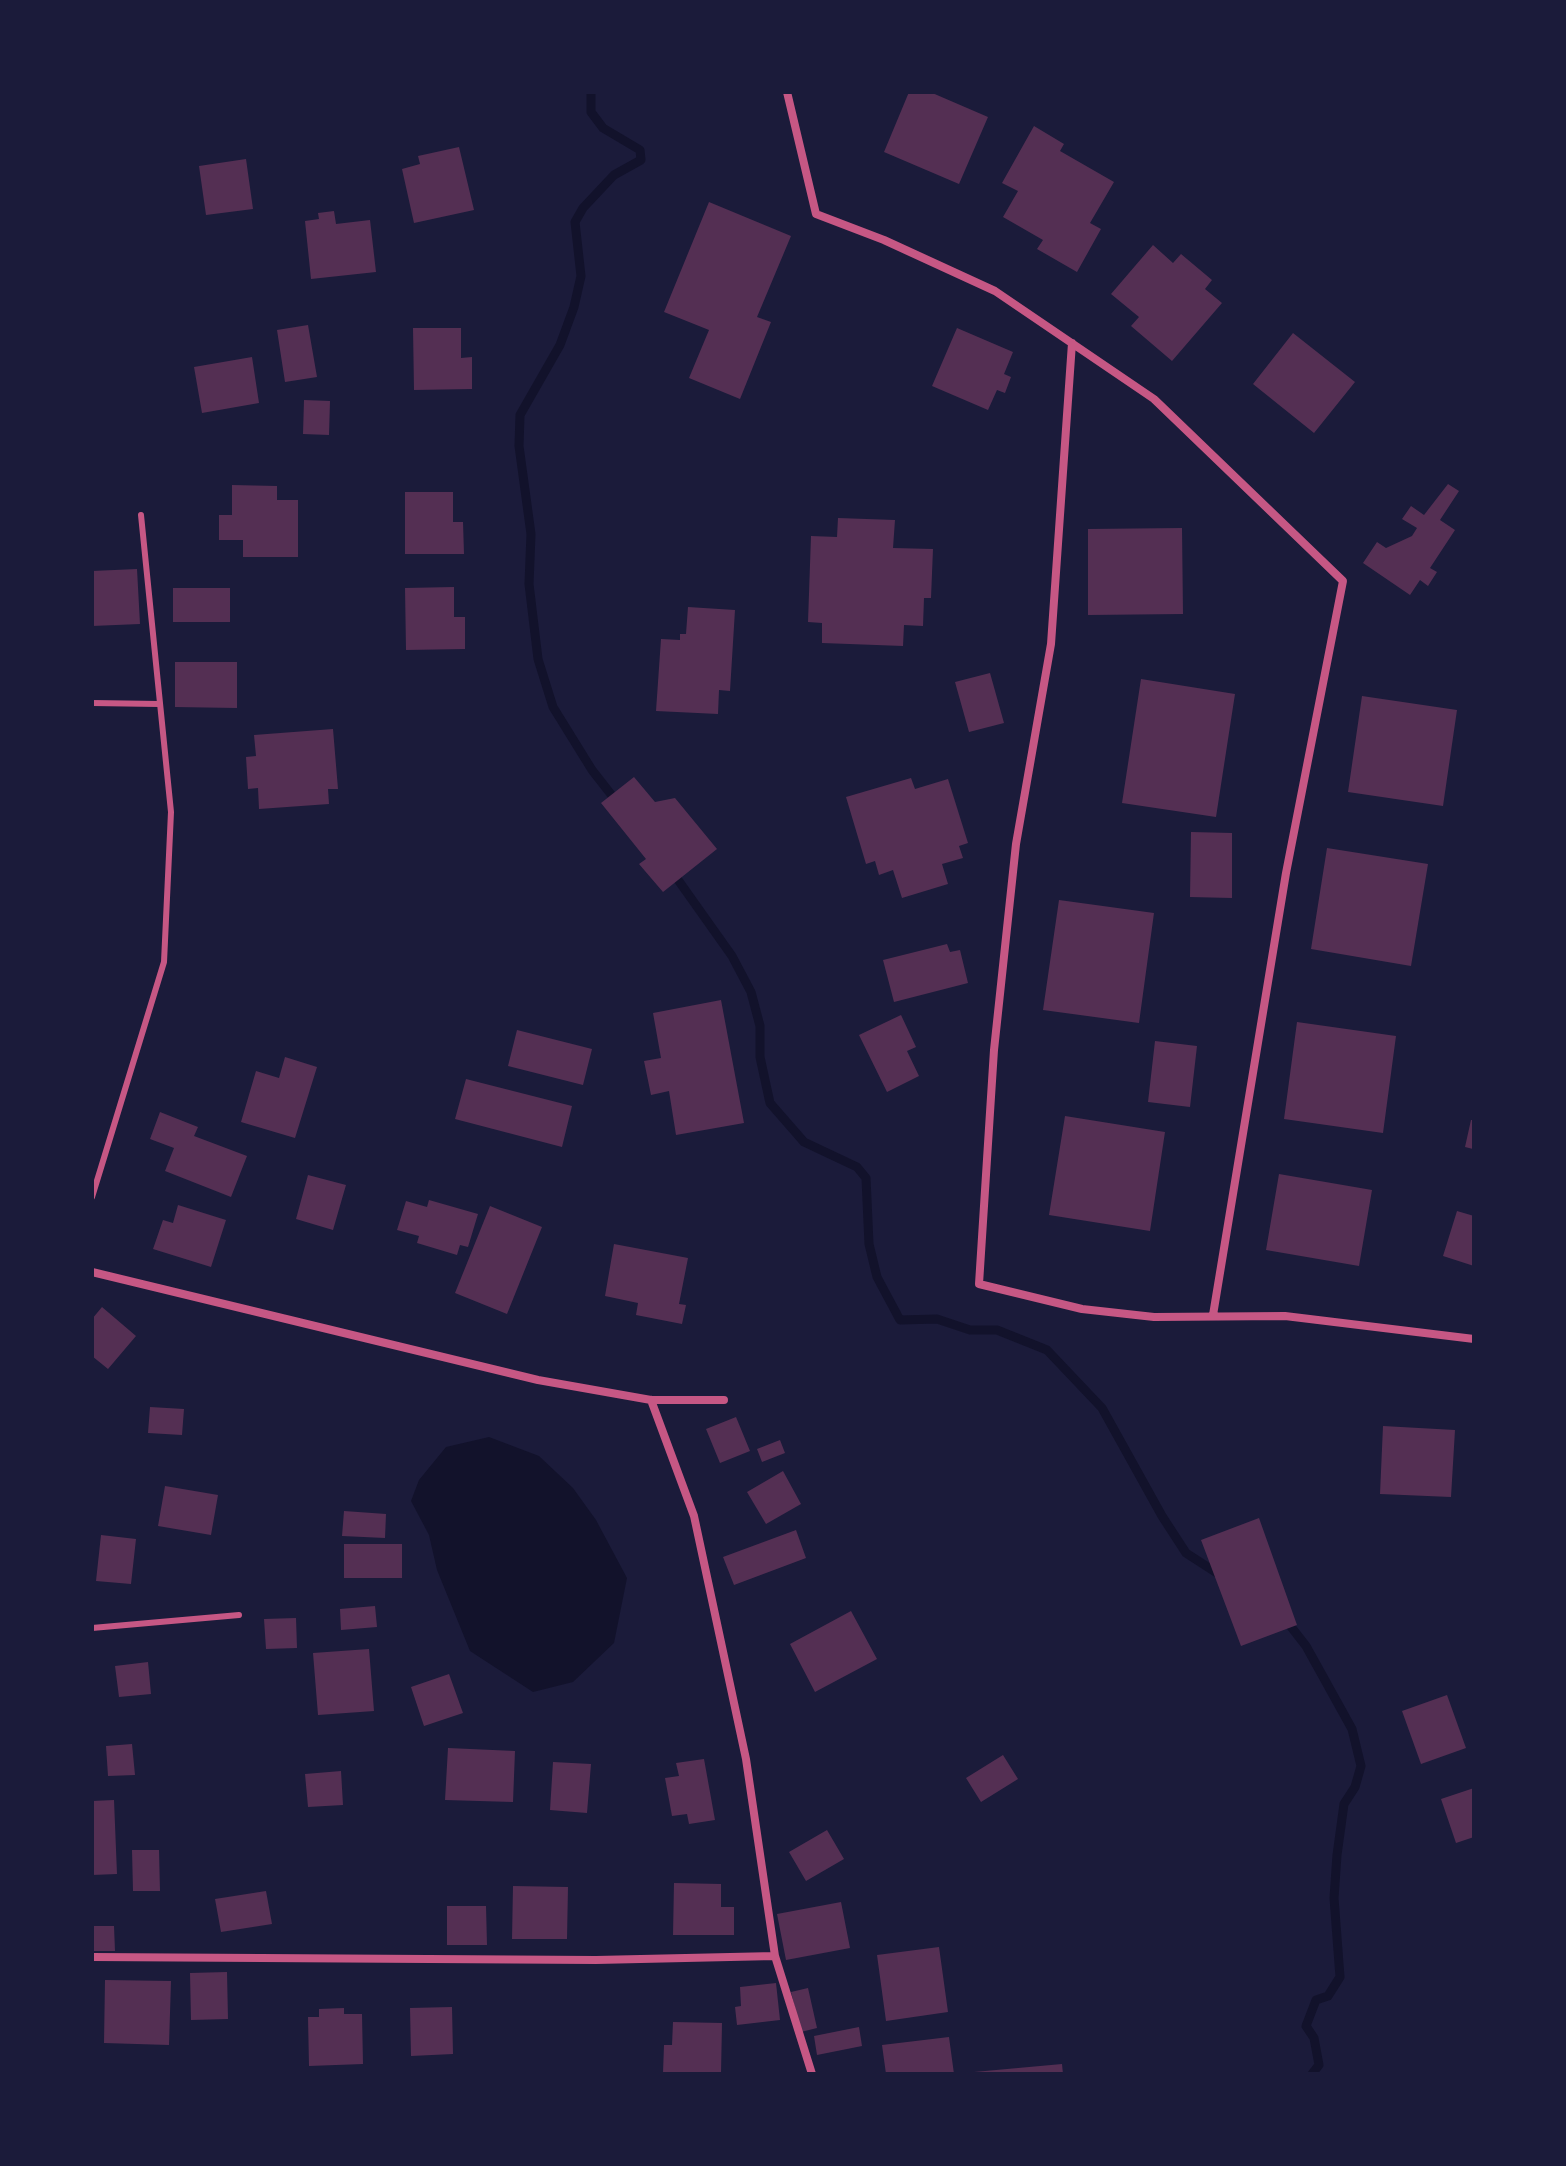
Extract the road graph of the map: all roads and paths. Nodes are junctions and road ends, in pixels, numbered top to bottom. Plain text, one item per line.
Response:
1 (787, 92) edge
2 (1072, 343) junction
3 (141, 515) dead end
4 (92, 703) edge
5 (159, 704) junction
6 (92, 1197) edge
7 (92, 1272) edge
8 (1213, 1315) junction
9 (1474, 1339) edge
10 (651, 1400) junction
11 (724, 1400) dead end
12 (239, 1615) dead end
13 (92, 1628) edge
14 (775, 1956) junction
15 (92, 1957) edge
16 (812, 2074) edge

1 - 2 street
2 - 8 street
2 - 8 street
3 - 5 lane
4 - 5 lane
5 - 6 lane
7 - 10 street
8 - 9 street
10 - 11 street
10 - 14 street
12 - 13 lane
14 - 15 street
14 - 16 street

